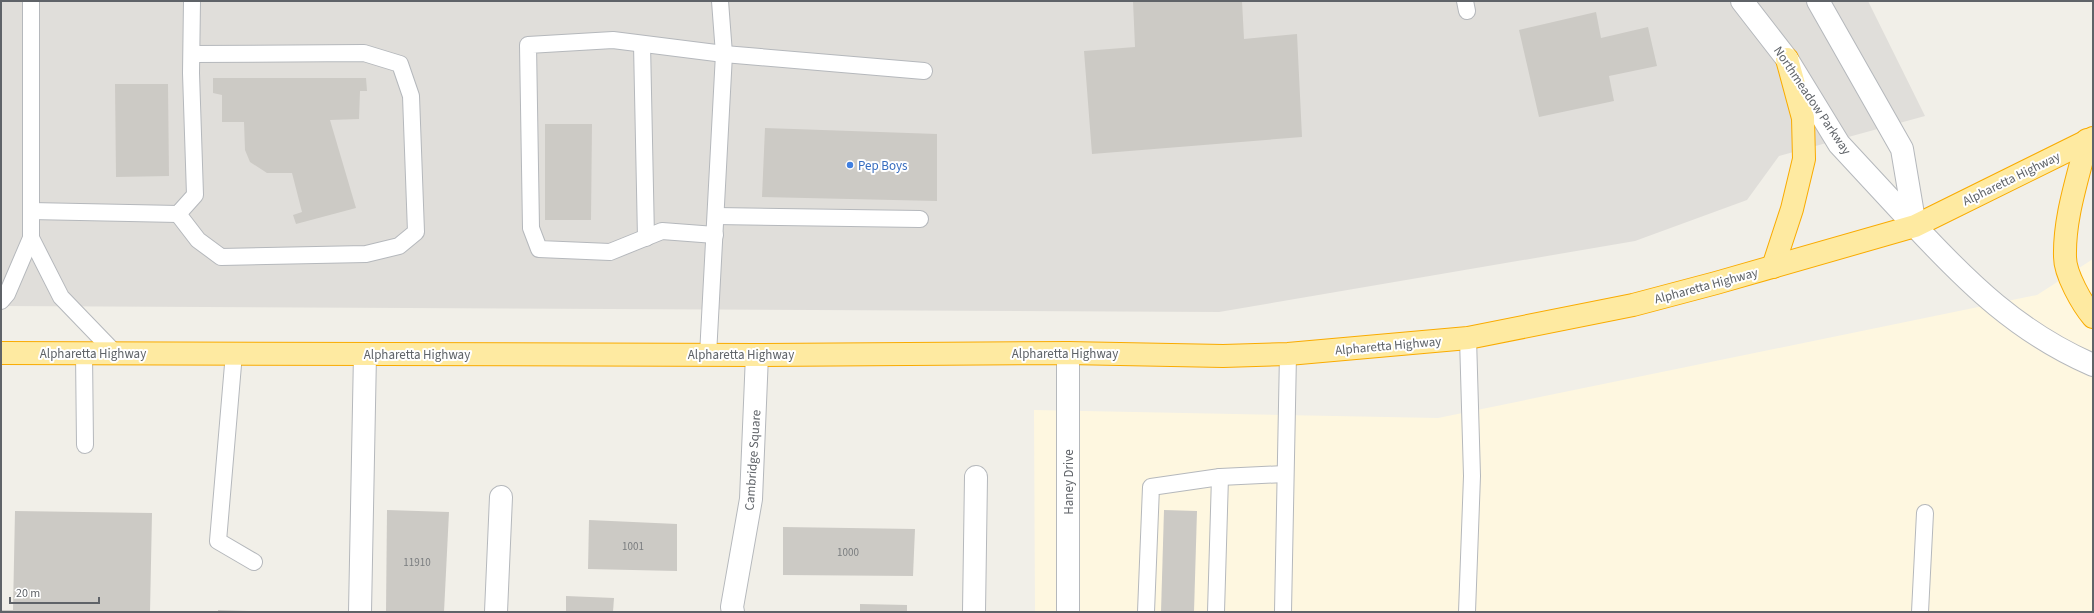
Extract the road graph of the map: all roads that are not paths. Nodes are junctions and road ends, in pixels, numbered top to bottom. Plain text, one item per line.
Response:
1 (31, 1) edge
2 (192, 1) edge
3 (720, 1) edge
4 (1742, 1) edge
5 (1818, 1) edge
6 (642, 44) junction
7 (192, 54) junction
8 (724, 54) junction
9 (1787, 60) junction
10 (924, 71) dead end
11 (2090, 139) edge
12 (31, 211) junction
13 (178, 214) junction
14 (716, 216) junction
15 (920, 219) dead end
16 (1915, 226) junction
17 (715, 235) junction
18 (31, 238) junction
19 (646, 238) junction
20 (1773, 267) junction
21 (1, 301) edge
22 (2093, 317) edge
23 (1468, 338) junction
24 (1, 353) edge
25 (84, 353) junction
26 (115, 353) junction
27 (234, 353) junction
28 (1068, 353) junction
29 (365, 354) junction
30 (708, 354) junction
31 (1288, 354) junction
32 (757, 355) junction
33 (2093, 365) edge
34 (85, 445) dead end
35 (1286, 474) junction
36 (976, 477) dead end
37 (1220, 477) junction
38 (501, 497) dead end
39 (1925, 513) dead end
40 (254, 562) dead end
41 (360, 612) edge
42 (496, 612) edge
43 (733, 612) edge
44 (974, 612) edge
45 (1068, 612) edge
46 (1146, 612) edge
47 (1216, 612) edge
48 (1283, 612) edge
49 (1467, 612) edge
50 (1920, 612) edge

1 - 12 lane
2 - 7 lane
3 - 8 lane
4 - 9 street, Northmeadow Parkway
5 - 16 street
6 - 8 lane
6 - 19 lane
6 - 19 lane
7 - 13 lane
7 - 13 lane
8 - 10 lane
8 - 14 lane
9 - 16 street, Northmeadow Parkway
9 - 20 highway
11 - 16 highway, Alpharetta Highway
11 - 22 highway
12 - 13 lane
12 - 18 lane
14 - 15 lane
14 - 17 lane
16 - 20 highway, Alpharetta Highway
16 - 33 street, Northmeadow Parkway
17 - 19 lane
17 - 30 lane
18 - 21 lane
18 - 26 lane
20 - 23 highway, Alpharetta Highway
23 - 31 highway, Alpharetta Highway
23 - 49 lane
24 - 25 highway, Alpharetta Highway
25 - 26 highway, Alpharetta Highway
25 - 34 lane
26 - 27 highway, Alpharetta Highway
27 - 29 highway, Alpharetta Highway
27 - 40 lane
28 - 31 highway, Alpharetta Highway
28 - 32 highway, Alpharetta Highway
28 - 45 street, Haney Drive
29 - 30 highway, Alpharetta Highway
29 - 41 street
30 - 32 highway, Alpharetta Highway
31 - 35 lane
32 - 43 street, Cambridge Square
35 - 37 lane
35 - 48 lane
36 - 44 street
37 - 46 lane
37 - 47 lane
38 - 42 street
39 - 50 lane

